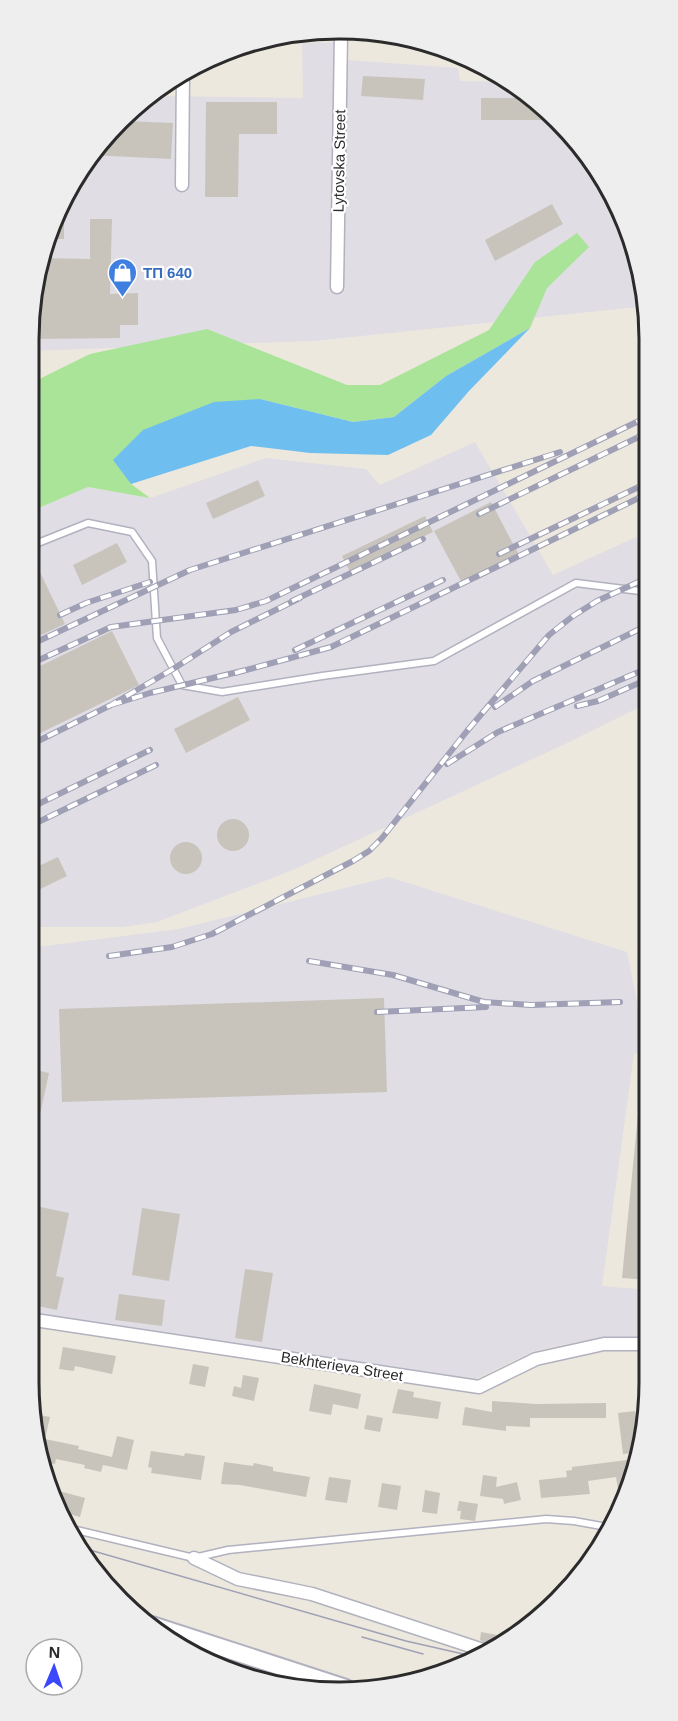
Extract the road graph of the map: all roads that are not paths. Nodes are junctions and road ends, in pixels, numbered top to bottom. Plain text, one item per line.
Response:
1 (341, 39) edge
2 (183, 83) edge
3 (182, 185) dead end
4 (337, 287) dead end
5 (39, 543) edge
6 (639, 591) edge
7 (39, 1321) edge
8 (639, 1344) edge
9 (602, 1526) edge
10 (78, 1530) edge
11 (194, 1558) junction
12 (174, 1632) edge
13 (477, 1648) edge
14 (325, 1681) edge

1 - 4 street, Lytovska Street
2 - 3 street
5 - 6 lane
7 - 8 street, Bekhterieva Street
9 - 11 lane
10 - 11 lane
11 - 13 street
12 - 14 main road

